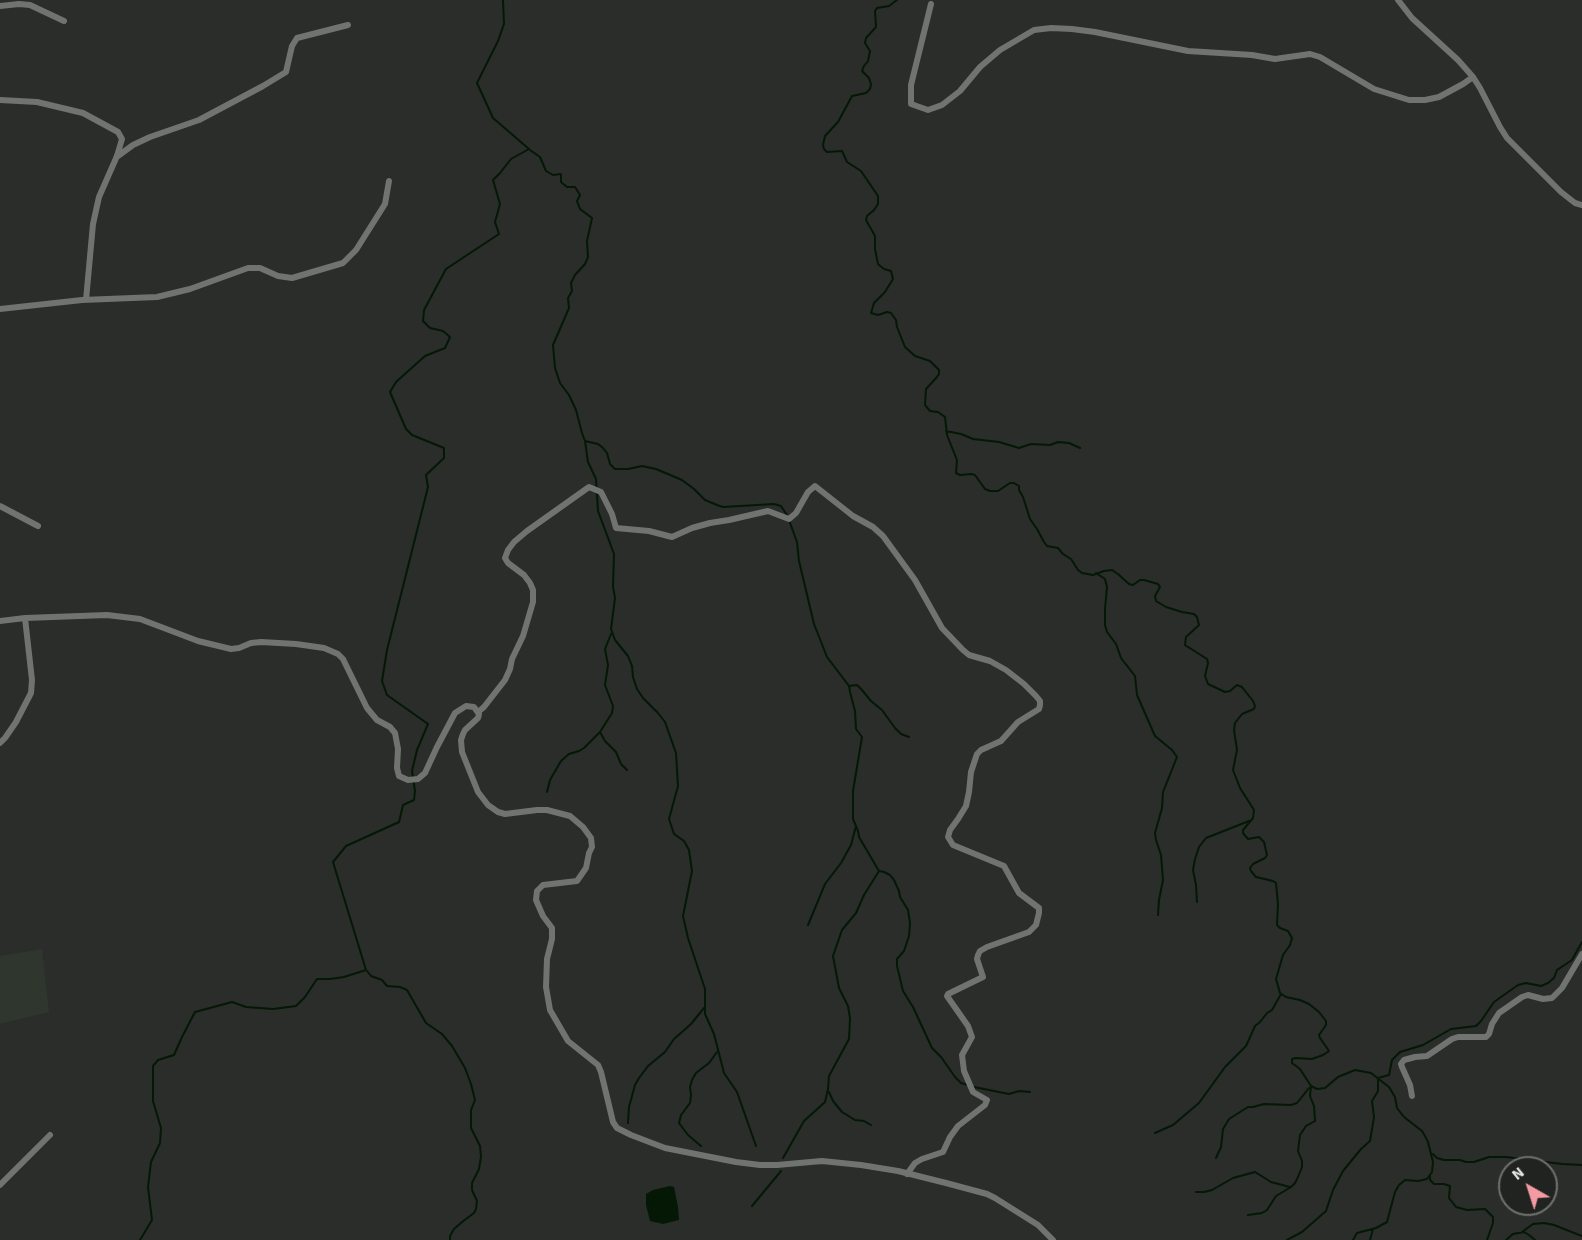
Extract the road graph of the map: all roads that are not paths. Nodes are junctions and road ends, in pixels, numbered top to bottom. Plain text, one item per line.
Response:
1 (1398, 0) edge
2 (931, 4) dead end
3 (0, 6) edge
4 (64, 21) dead end
5 (348, 25) dead end
6 (1473, 76) junction
7 (0, 99) edge
8 (117, 156) junction
9 (390, 182) dead end
10 (1582, 206) edge
11 (86, 300) junction
12 (0, 309) edge
13 (0, 506) edge
14 (38, 526) dead end
15 (25, 618) junction
16 (0, 621) edge
17 (478, 712) junction
18 (0, 743) edge
19 (1582, 954) edge
20 (1412, 1096) dead end
21 (50, 1135) dead end
22 (907, 1174) junction
23 (0, 1185) edge
24 (1053, 1240) edge

1 - 6 street
2 - 6 street
3 - 4 street
5 - 8 street
6 - 10 street
7 - 8 street
8 - 11 street
9 - 11 street
11 - 12 street
13 - 14 street
15 - 16 street
15 - 17 street
15 - 18 street
17 - 22 street
17 - 22 street
19 - 20 street
21 - 23 street
22 - 24 street

